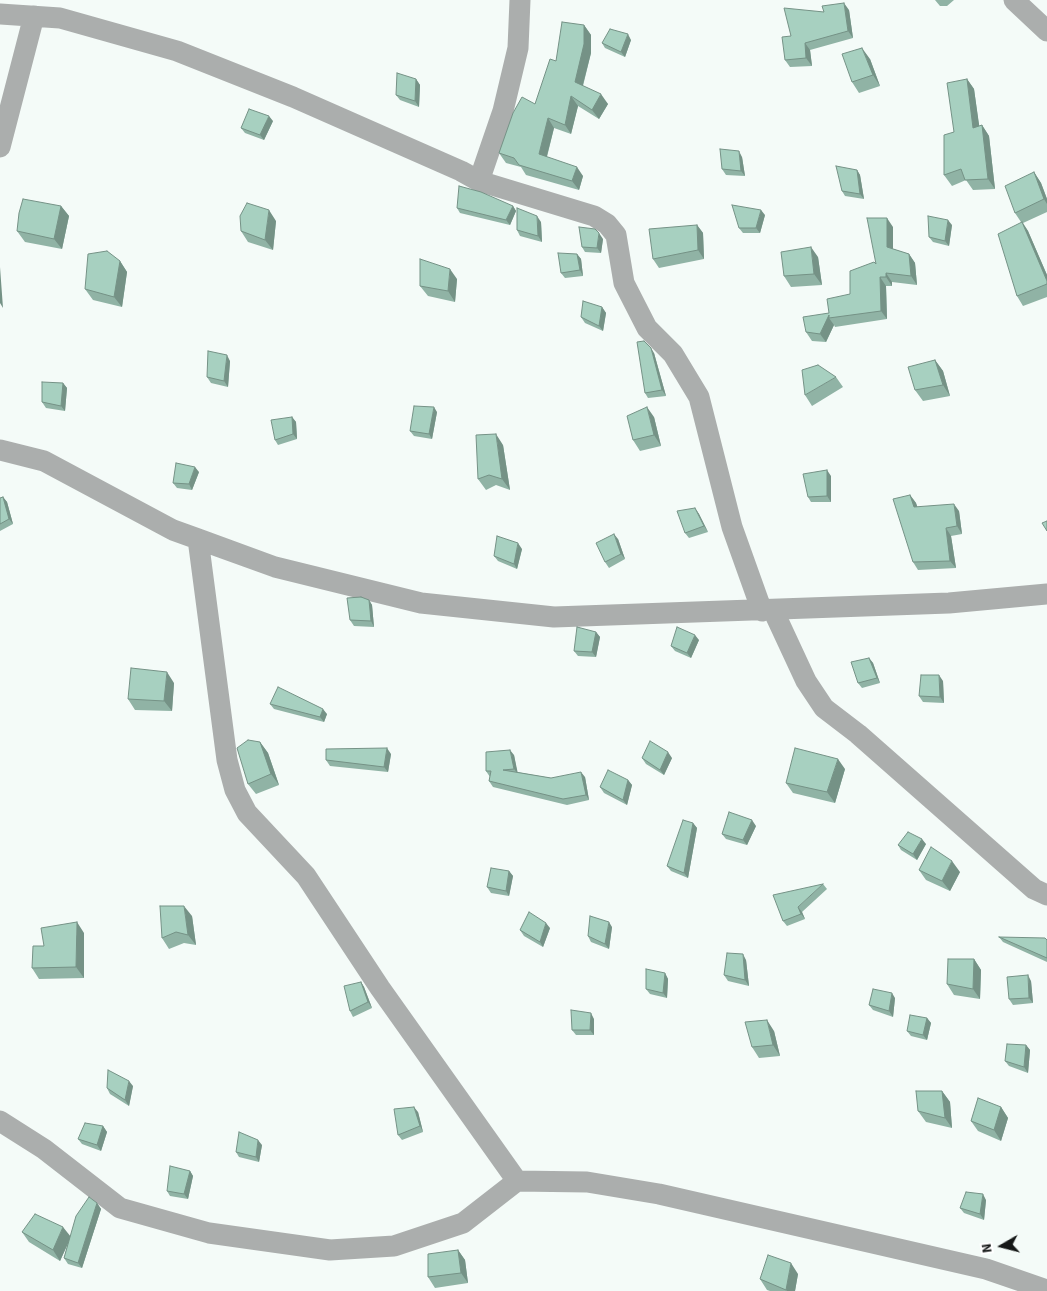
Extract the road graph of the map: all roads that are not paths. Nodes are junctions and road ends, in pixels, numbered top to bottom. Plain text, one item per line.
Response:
1 (520, 0) edge
2 (1014, 0) edge
3 (0, 14) edge
4 (34, 16) junction
5 (1047, 31) edge
6 (0, 146) edge
7 (479, 182) junction
8 (0, 450) edge
9 (198, 539) junction
10 (1047, 594) edge
11 (768, 610) junction
12 (1047, 895) edge
13 (0, 1121) edge
14 (517, 1180) junction
15 (1047, 1290) edge

1 - 7 street
2 - 5 street
3 - 4 street
4 - 6 street
4 - 7 street
7 - 11 street
8 - 9 street
9 - 11 street
9 - 14 street
10 - 11 street
11 - 12 street
13 - 14 street
14 - 15 street

